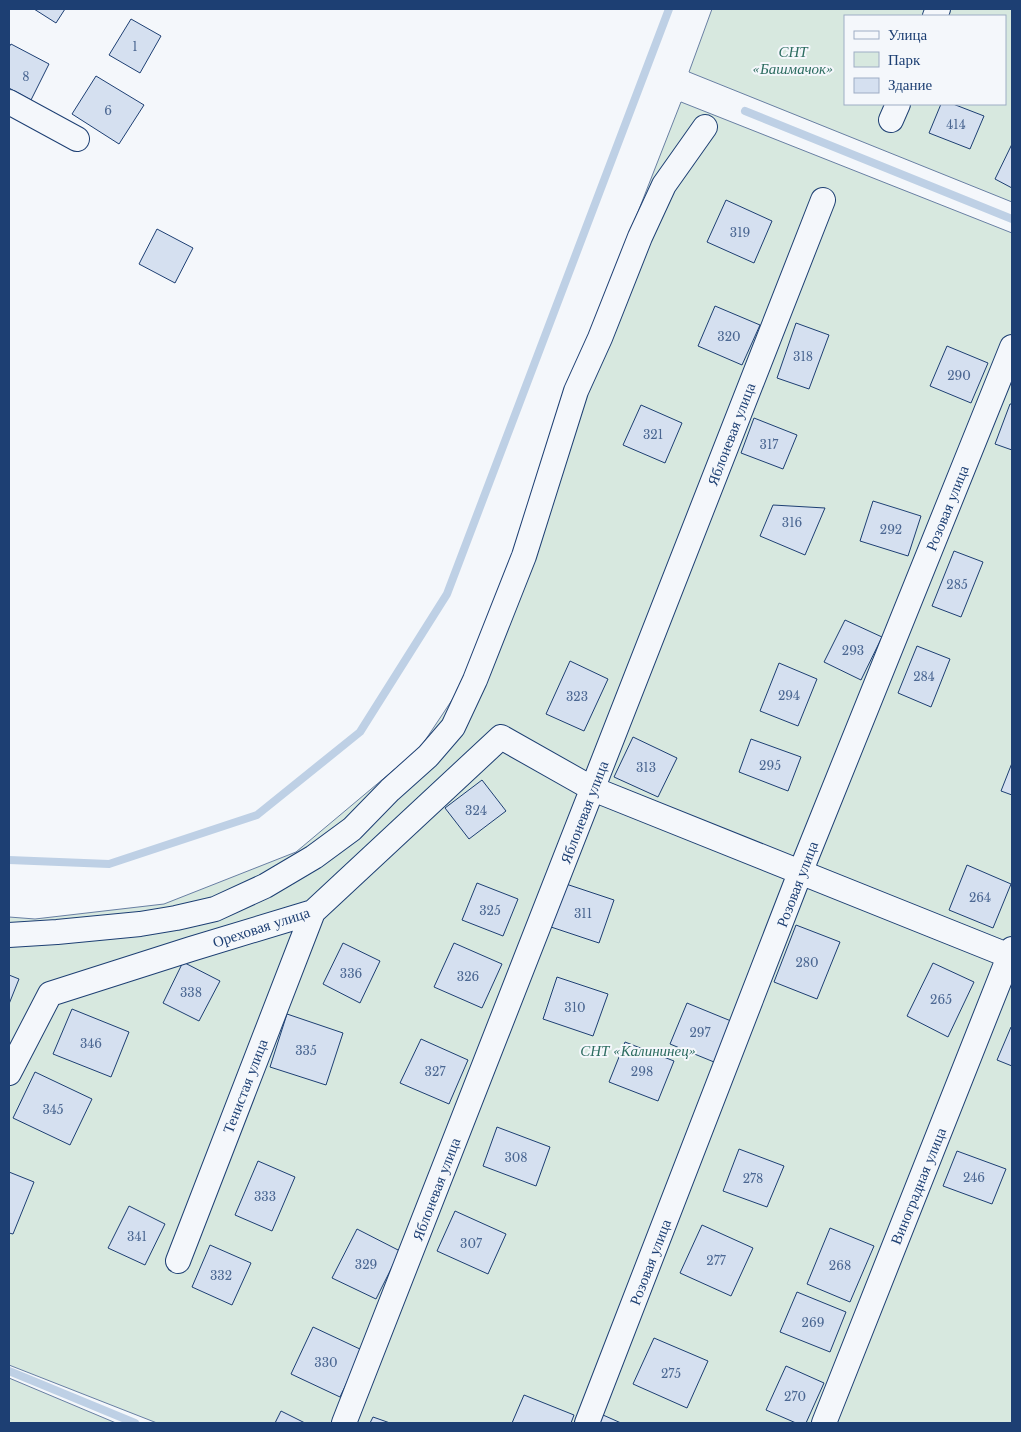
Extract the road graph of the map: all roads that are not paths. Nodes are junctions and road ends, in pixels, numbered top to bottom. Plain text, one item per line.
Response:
1 (9, 102) edge
2 (705, 127) dead end
3 (78, 139) dead end
4 (823, 200) dead end
5 (1012, 348) edge
6 (593, 789) junction
7 (800, 873) junction
8 (313, 912) junction
9 (9, 935) edge
10 (1011, 954) edge
11 (9, 1073) edge
12 (178, 1261) dead end
13 (344, 1423) edge
14 (587, 1423) edge
15 (824, 1423) edge

1 - 3 street
2 - 9 street
4 - 6 street, Яблоневая улица
5 - 7 street, Розовая улица
6 - 7 street
6 - 8 street, Ореховая улица
6 - 13 street, Яблоневая улица
7 - 10 street
7 - 14 street, Розовая улица
8 - 11 street, Ореховая улица
8 - 12 street, Тенистая улица
10 - 15 street, Виноградная улица

